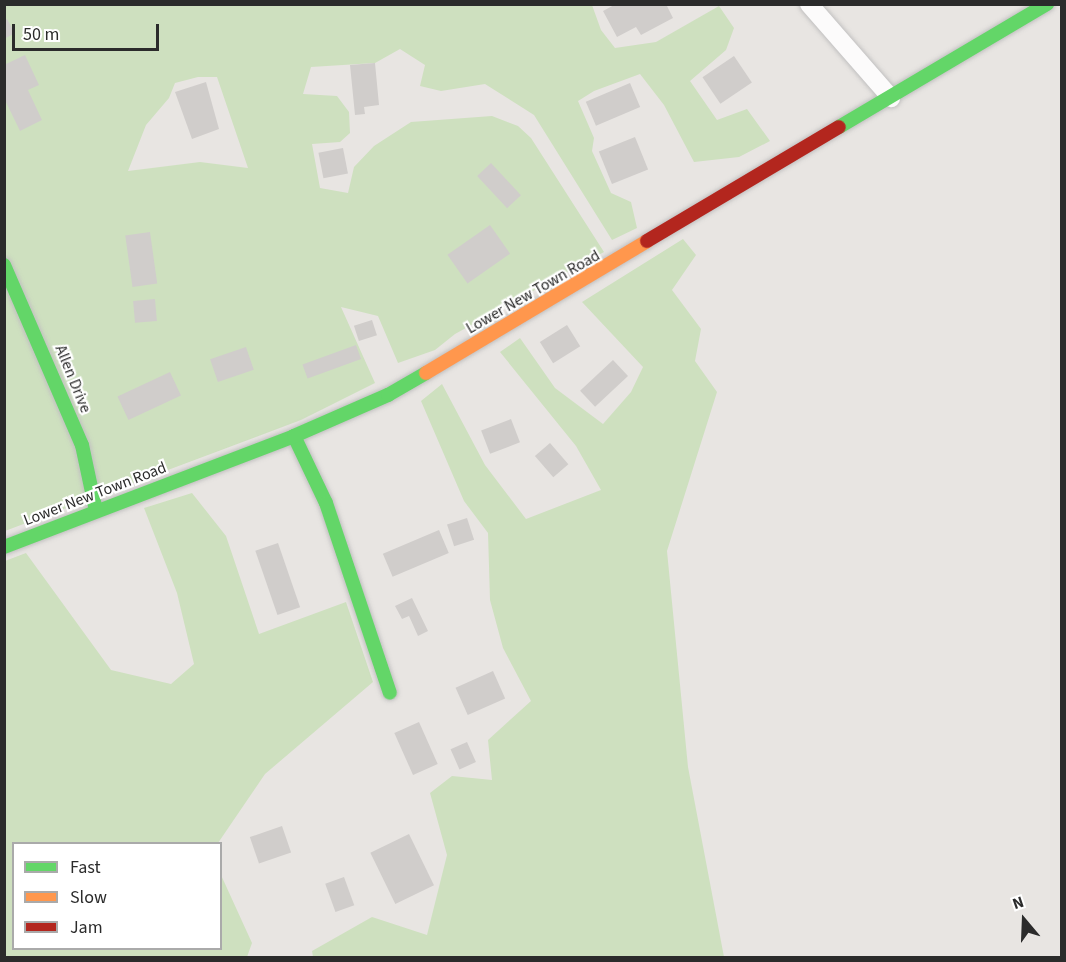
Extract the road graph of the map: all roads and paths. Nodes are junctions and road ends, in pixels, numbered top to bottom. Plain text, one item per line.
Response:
1 (809, 4) edge
2 (1047, 4) edge
3 (891, 98) junction
4 (4, 265) edge
5 (294, 436) junction
6 (96, 510) junction
7 (4, 547) edge
8 (390, 693) dead end

1 - 3 street
2 - 3 street, Lower New Town Road
3 - 5 street, Lower New Town Road
4 - 6 street, Allen Drive
5 - 6 street, Lower New Town Road
5 - 8 street
6 - 7 street, Lower New Town Road

